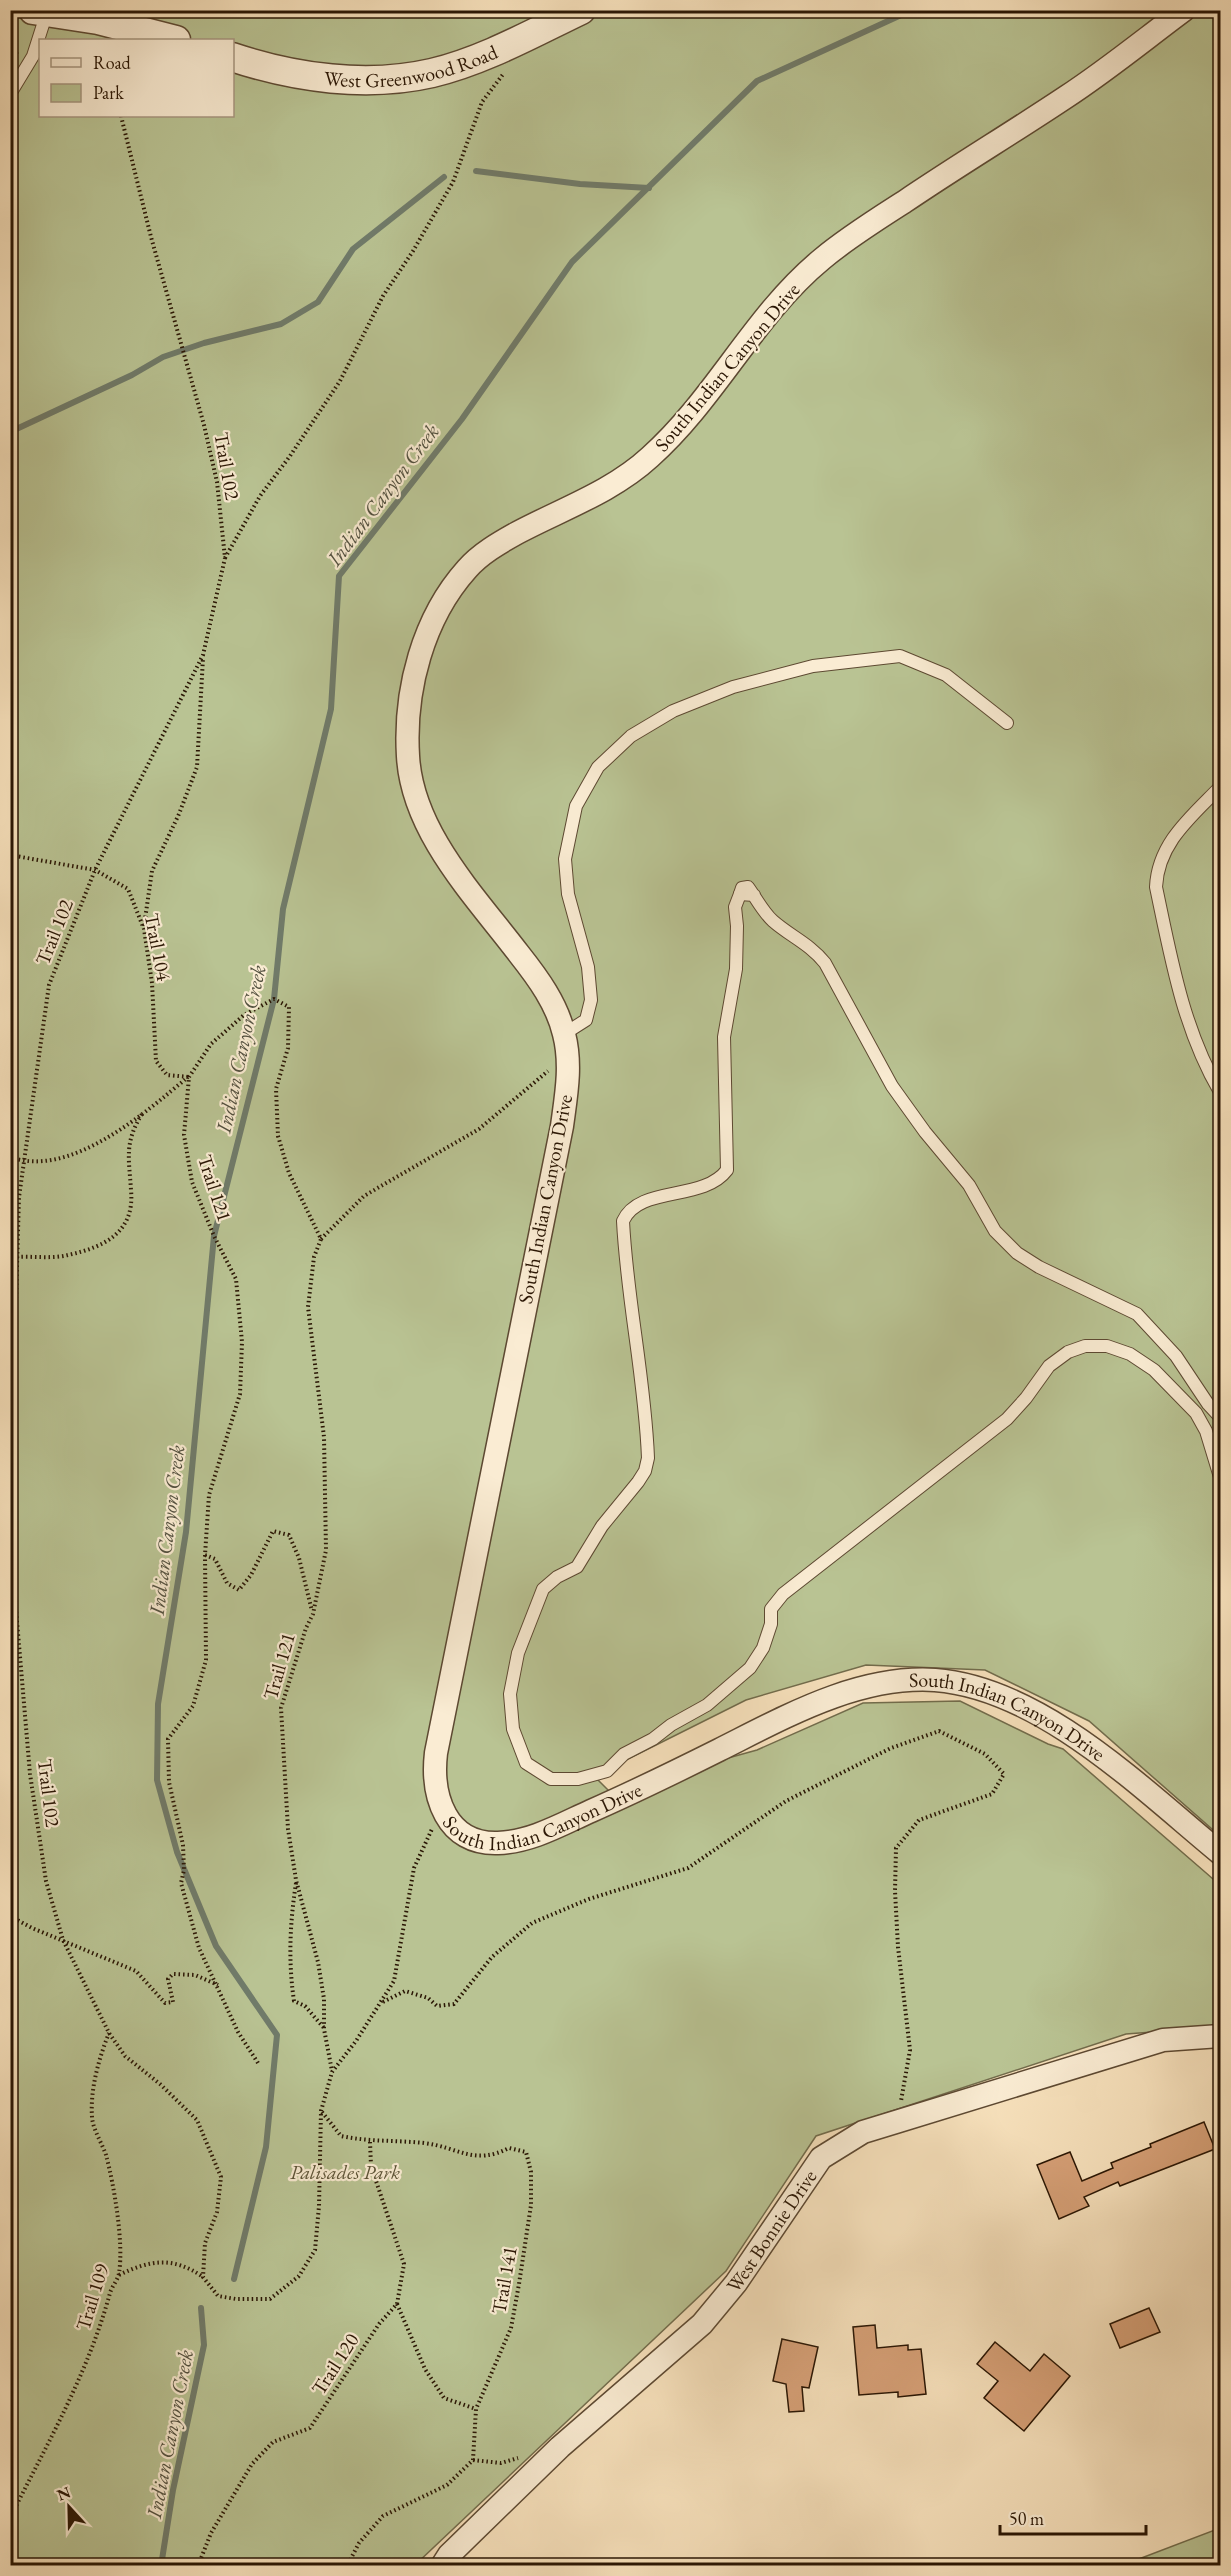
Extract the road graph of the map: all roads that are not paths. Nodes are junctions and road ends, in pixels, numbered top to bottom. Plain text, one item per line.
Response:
1 (581, 10) edge
2 (1184, 10) edge
3 (40, 11) edge
4 (172, 39) edge
5 (234, 58) edge
6 (10, 94) edge
7 (1007, 723) dead end
8 (1221, 787) edge
9 (566, 1045) junction
10 (1221, 1092) edge
11 (1221, 1417) edge
12 (1221, 1477) edge
13 (1221, 1853) edge
14 (1221, 2036) edge
15 (442, 2565) edge

1 - 5 street, West Greenwood Road
2 - 9 street, South Indian Canyon Drive
3 - 4 street
3 - 6 lane
7 - 9 lane
8 - 10 lane
9 - 13 street, South Indian Canyon Drive
11 - 12 lane
14 - 15 street, West Bonnie Drive

